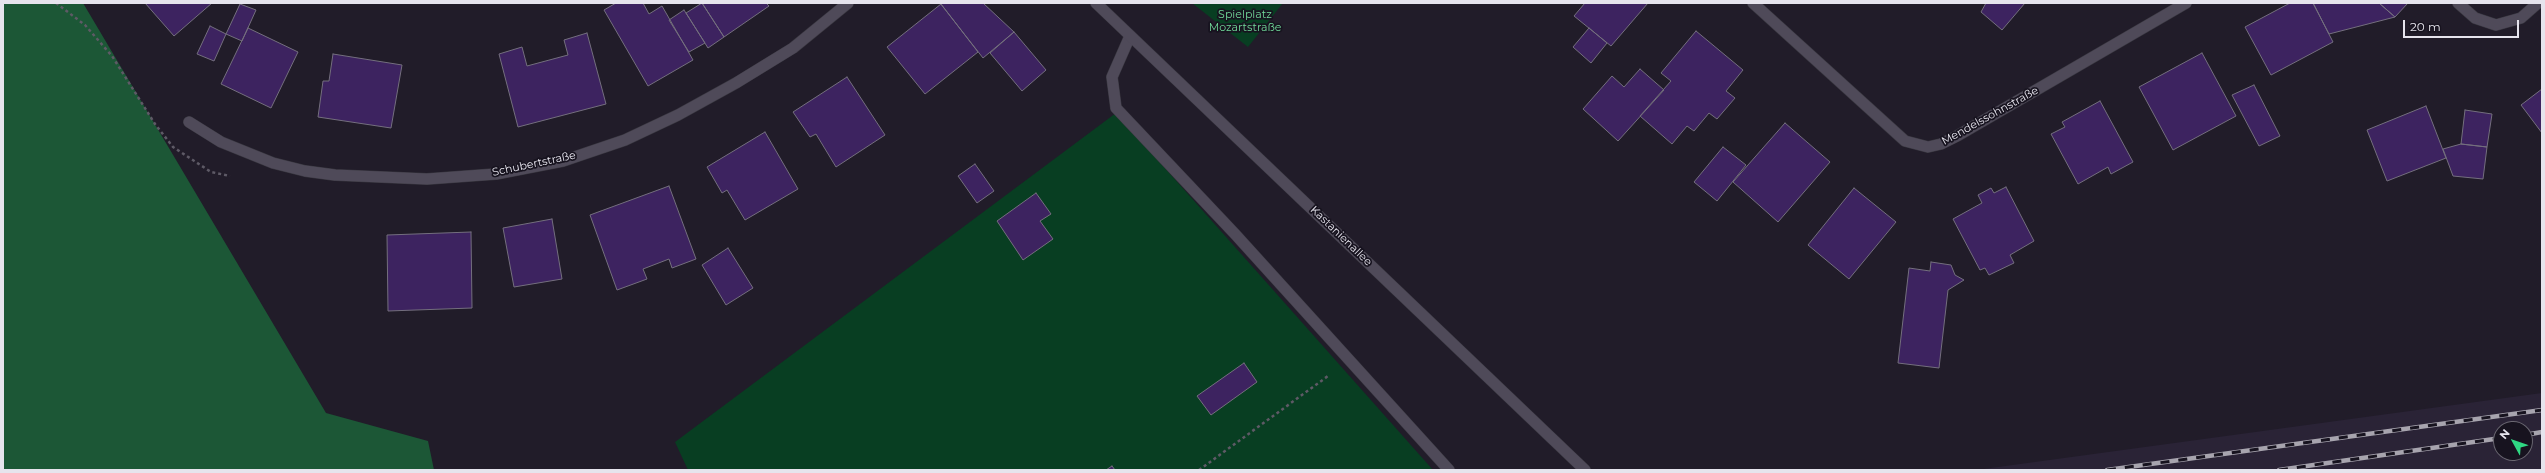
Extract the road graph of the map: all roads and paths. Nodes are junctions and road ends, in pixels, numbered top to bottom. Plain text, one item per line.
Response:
1 (56, 3) edge
2 (848, 3) edge
3 (1096, 3) edge
4 (1753, 3) edge
5 (2186, 3) edge
6 (2458, 3) edge
7 (2538, 3) edge
8 (1130, 36) junction
9 (189, 122) dead end
10 (173, 147) dead end
11 (1350, 360) junction
12 (1199, 470) edge
13 (1449, 470) edge
14 (1586, 470) edge

1 - 10 path
2 - 9 street, Schubertstraße
3 - 8 street, Kastanienallee
4 - 5 street, Mendelssohnstraße
6 - 7 street
8 - 11 street
8 - 14 street, Kastanienallee
11 - 12 path
11 - 13 street

